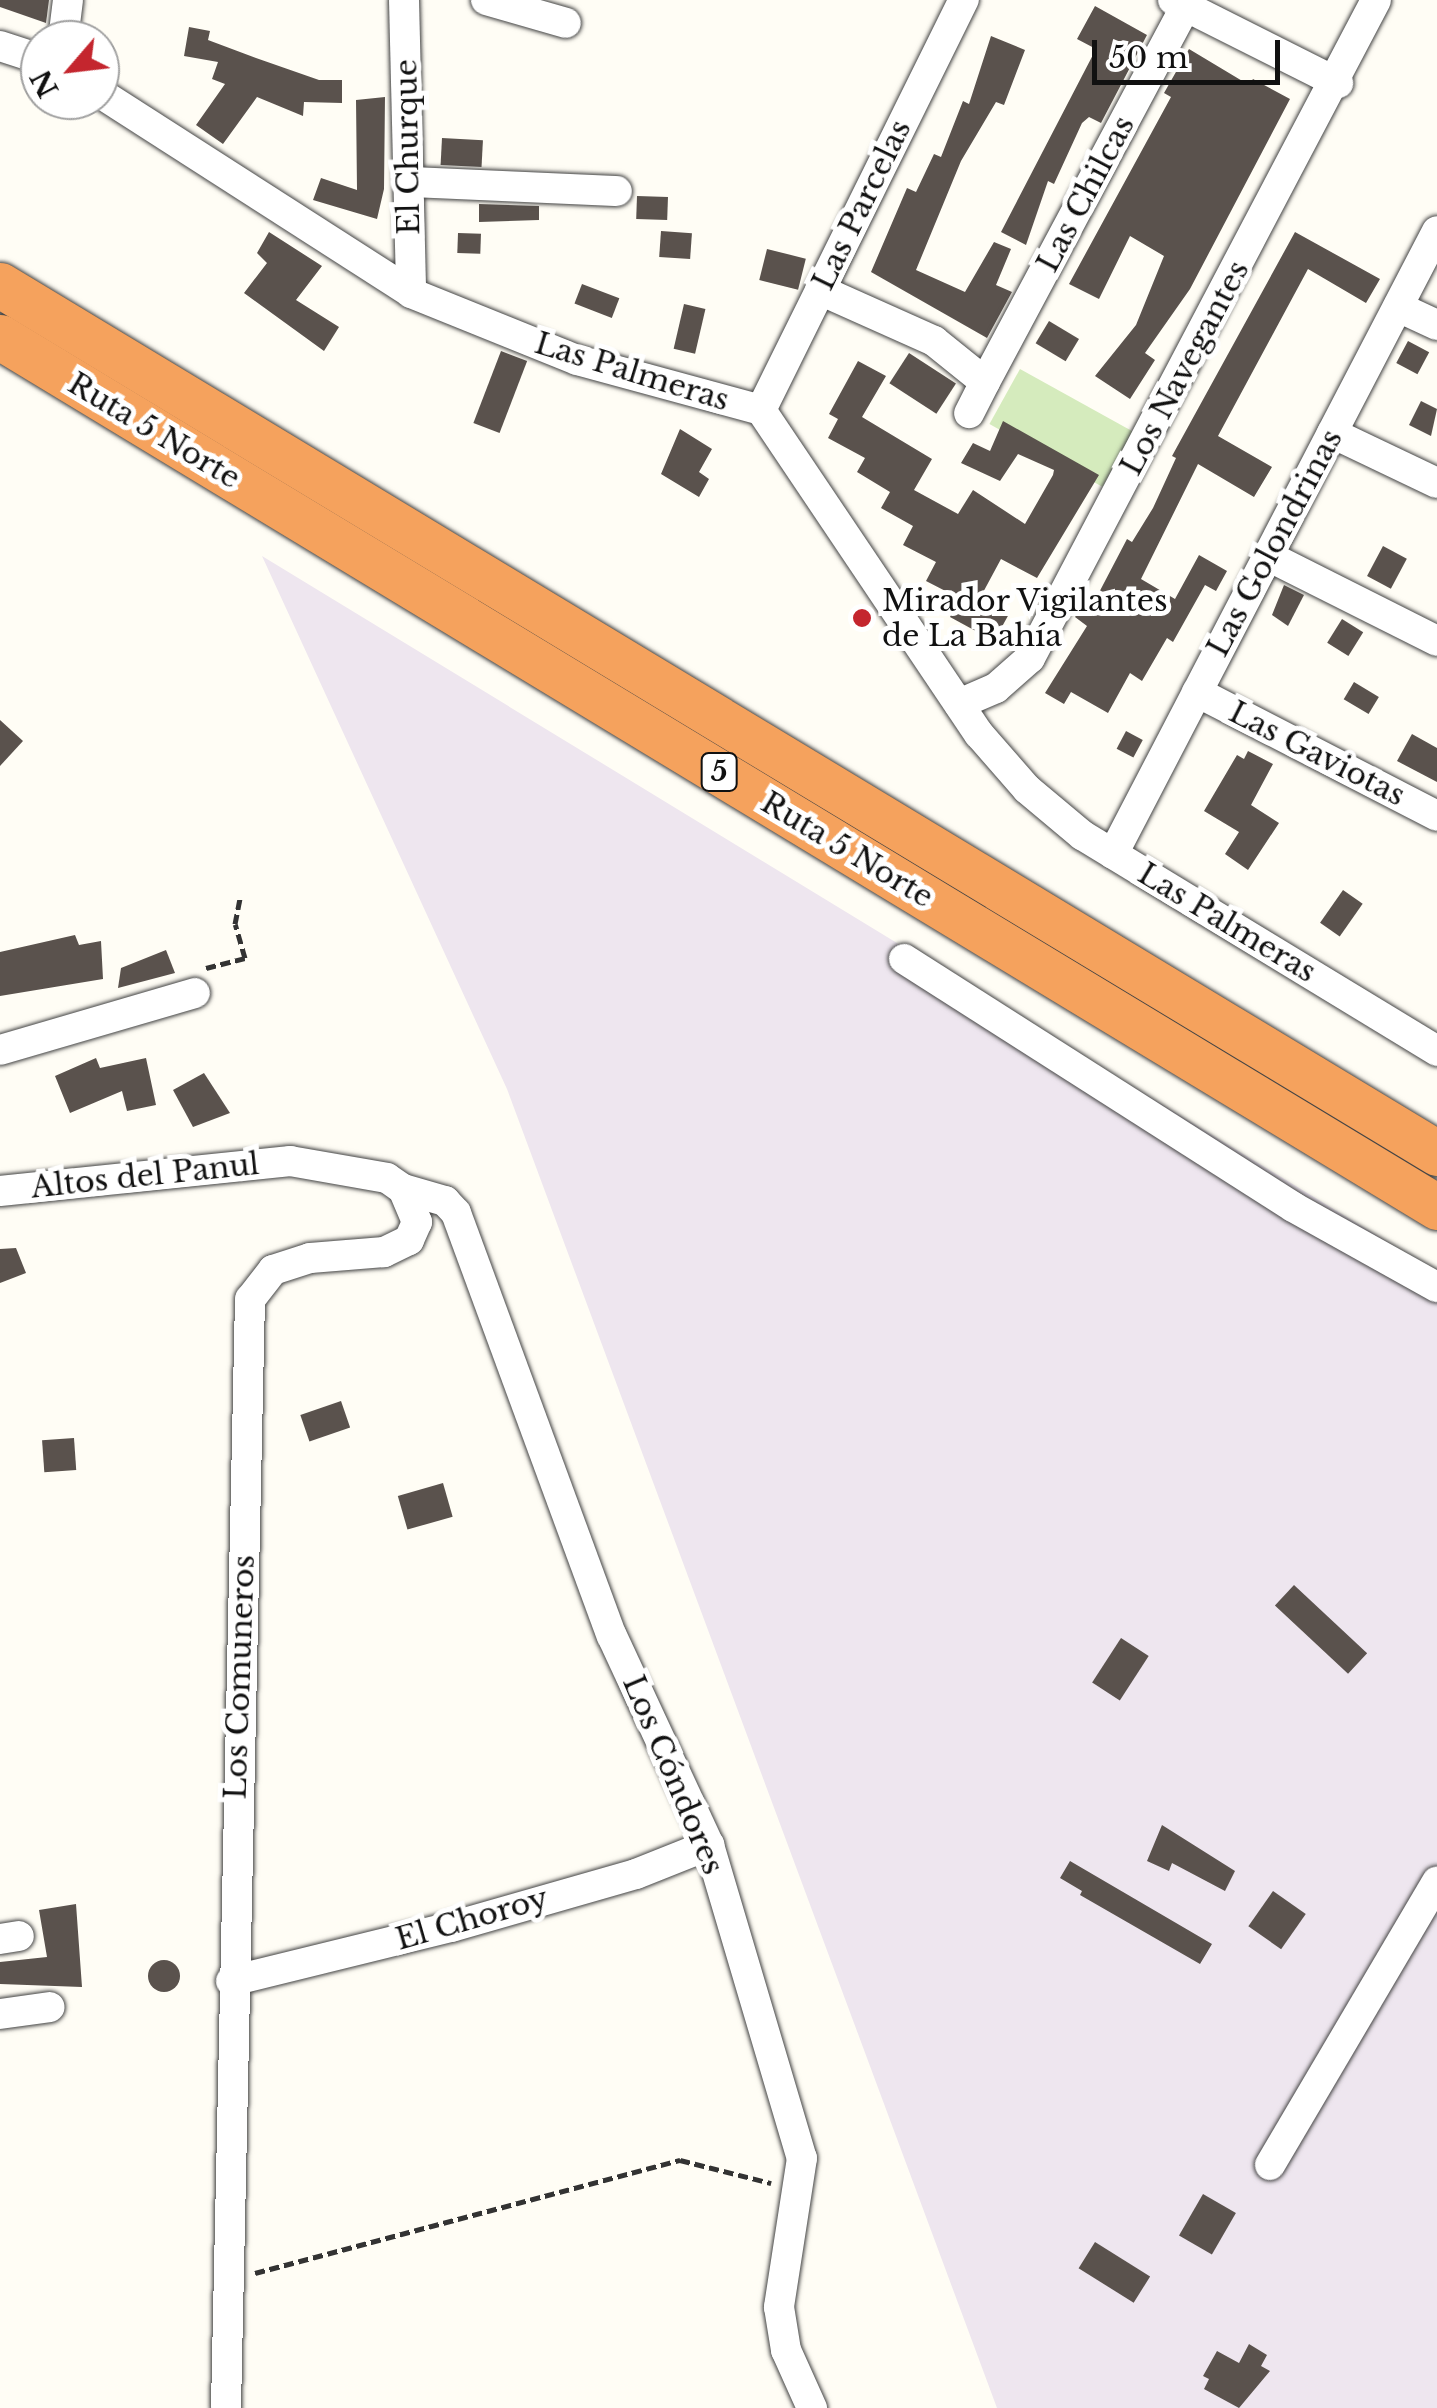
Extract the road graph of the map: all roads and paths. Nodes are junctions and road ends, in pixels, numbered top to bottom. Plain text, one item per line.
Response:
1 (404, 0) edge
2 (486, 0) edge
3 (964, 0) edge
4 (1376, 0) edge
5 (1180, 3) edge
6 (566, 23) dead end
7 (1338, 82) junction
8 (120, 106) edge
9 (410, 182) junction
10 (616, 191) dead end
11 (1437, 232) edge
12 (0, 285) edge
13 (820, 290) junction
14 (411, 294) junction
15 (1398, 307) junction
16 (1437, 326) edge
17 (0, 338) edge
18 (986, 382) junction
19 (761, 410) junction
20 (969, 413) dead end
21 (1332, 433) junction
22 (1437, 483) edge
23 (1268, 556) junction
24 (1437, 641) edge
25 (1196, 692) junction
26 (959, 704) junction
27 (1437, 816) edge
28 (1112, 854) junction
29 (240, 898) dead end
30 (904, 959) dead end
31 (195, 993) joint
32 (0, 1050) edge
33 (1437, 1051) edge
34 (1437, 1153) edge
35 (403, 1189) junction
36 (0, 1191) edge
37 (1437, 1208) edge
38 (1437, 1287) edge
39 (708, 1845) junction
40 (1437, 1881) edge
41 (232, 1981) junction
42 (50, 2006) dead end
43 (0, 2014) edge
44 (1270, 2165) dead end
45 (798, 2199) junction
46 (228, 2280) junction
47 (226, 2408) edge
48 (812, 2408) edge

1 - 9 street, El Churque
2 - 6 street
3 - 13 street, Las Parcelas
4 - 7 street, Los Navegantes
5 - 7 street, Las Chilcas
5 - 18 street, Las Chilcas
7 - 26 street, Los Navegantes
8 - 14 street, Las Palmeras
9 - 10 street
9 - 14 street, El Churque
11 - 15 street, Las Golondrinas
12 - 34 highway, Ruta 5 Norte / 5
13 - 18 street
13 - 19 street, Las Parcelas
14 - 19 street, Las Palmeras
15 - 16 street
15 - 21 street, Las Golondrinas
17 - 37 highway, Ruta 5 Norte / 5
18 - 20 street, Las Chilcas
19 - 26 street, Las Palmeras
21 - 22 street
21 - 23 street, Las Golondrinas
23 - 24 street
23 - 25 street, Las Golondrinas
25 - 27 street, Las Gaviotas
25 - 28 street, Las Golondrinas
26 - 28 street, Las Palmeras
28 - 33 street, Las Palmeras
29 - 31 path
30 - 38 street
31 - 32 street
35 - 36 street, Altos del Panul
35 - 39 street, Los Cóndores
35 - 41 street, Los Comuneros
39 - 41 street, El Choroy
39 - 45 street, Los Cóndores
40 - 44 street
41 - 46 street, Los Comuneros
42 - 43 street
45 - 46 path
45 - 48 street, Los Cóndores
46 - 47 street, Los Comuneros

